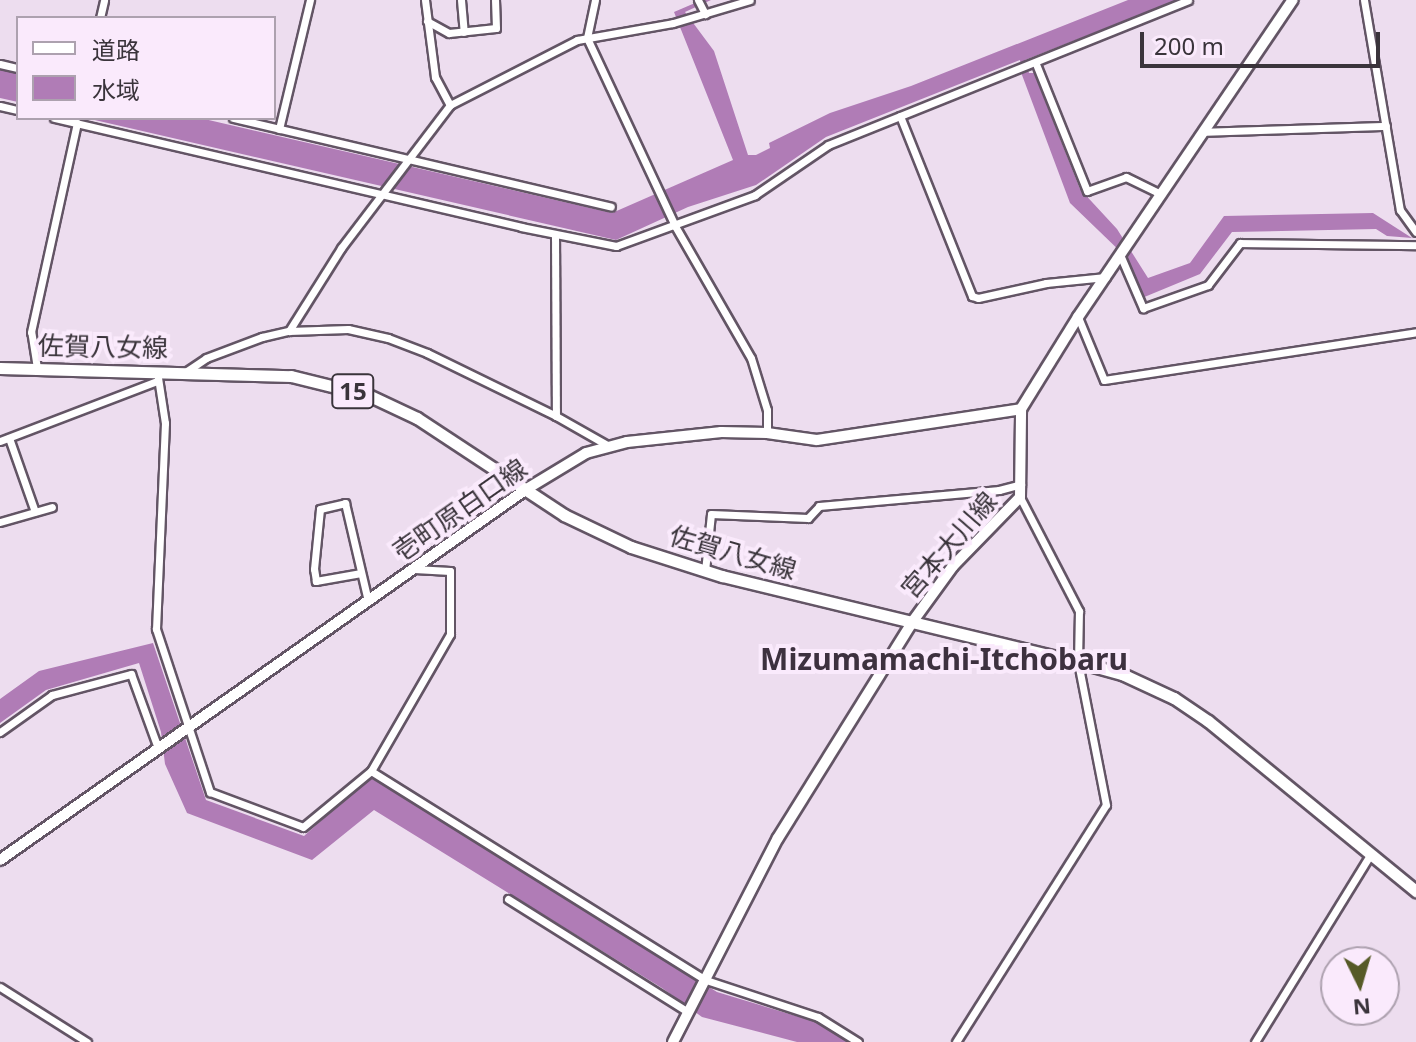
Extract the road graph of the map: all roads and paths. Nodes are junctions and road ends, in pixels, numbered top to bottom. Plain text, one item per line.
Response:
1 (310, 0) edge
2 (425, 0) edge
3 (461, 0) edge
4 (495, 0) edge
5 (595, 0) edge
6 (698, 0) edge
7 (750, 0) edge
8 (1188, 0) edge
9 (1293, 0) edge
10 (1364, 0) edge
11 (705, 14) junction
12 (427, 21) junction
13 (464, 32) junction
14 (587, 38) junction
15 (1036, 64) junction
16 (450, 105) junction
17 (900, 116) junction
18 (63, 120) edge
19 (241, 120) edge
20 (77, 123) junction
21 (1386, 126) junction
22 (279, 129) junction
23 (1202, 132) junction
24 (407, 160) junction
25 (385, 193) junction
26 (1161, 194) junction
27 (611, 207) dead end
28 (674, 223) junction
29 (1416, 232) edge
30 (555, 235) junction
31 (1416, 245) edge
32 (1121, 257) junction
33 (1106, 277) junction
34 (1078, 317) junction
35 (289, 331) junction
36 (1416, 332) edge
37 (0, 368) edge
38 (37, 368) junction
39 (187, 371) junction
40 (157, 375) junction
41 (1021, 409) junction
42 (556, 416) junction
43 (767, 433) junction
44 (4, 439) edge
45 (607, 445) junction
46 (1021, 484) junction
47 (525, 490) junction
48 (1020, 497) junction
49 (52, 507) dead end
50 (35, 512) junction
51 (0, 522) edge
52 (412, 569) junction
53 (705, 571) junction
54 (361, 573) junction
55 (368, 601) junction
56 (913, 621) junction
57 (1078, 662) junction
58 (187, 728) junction
59 (0, 732) edge
60 (161, 746) junction
61 (371, 771) junction
62 (1370, 855) junction
63 (0, 860) edge
64 (1416, 891) edge
65 (508, 899) dead end
66 (704, 982) junction
67 (0, 987) edge
68 (689, 1010) junction
69 (87, 1042) edge
70 (673, 1042) edge
71 (858, 1042) edge
72 (956, 1042) edge
73 (1255, 1042) edge

1 - 22 street
2 - 12 street
3 - 13 street
4 - 13 street
5 - 14 street
6 - 11 street
7 - 11 street
8 - 15 street
9 - 23 main road
10 - 21 street
11 - 14 street
12 - 13 street
12 - 16 street
14 - 16 street
14 - 28 street
15 - 17 street
15 - 26 street
16 - 24 street
17 - 28 street
17 - 33 street
18 - 20 street
19 - 22 street
20 - 25 street
20 - 38 street
21 - 23 street
21 - 29 street
22 - 24 street
23 - 26 main road
24 - 25 street
24 - 27 street
25 - 30 street
25 - 35 street
26 - 32 main road
28 - 30 street
28 - 43 street
30 - 42 street
31 - 32 street
32 - 33 main road
33 - 34 main road
34 - 36 street
34 - 41 main road
35 - 39 street
35 - 42 street
37 - 38 main road, 佐賀八女線 / 15
38 - 40 main road, 佐賀八女線 / 15
39 - 40 main road, 佐賀八女線 / 15
39 - 47 main road, 佐賀八女線 / 15
40 - 44 street
40 - 58 street
41 - 43 main road, 壱町原白口線
41 - 46 main road, 宮本大川線
42 - 45 street
43 - 45 main road, 壱町原白口線
44 - 50 street
45 - 47 main road, 壱町原白口線
46 - 48 main road, 宮本大川線
46 - 53 street
47 - 52 main road, 壱町原白口線
47 - 53 main road, 佐賀八女線 / 15
48 - 56 main road, 宮本大川線
48 - 57 street
49 - 50 street
50 - 51 street
52 - 55 main road, 壱町原白口線
52 - 61 street
53 - 56 main road, 佐賀八女線 / 15
54 - 54 street
54 - 55 street
55 - 58 main road, 壱町原白口線
56 - 57 main road, 佐賀八女線 / 15
56 - 66 main road, 宮本大川線
57 - 62 main road, 佐賀八女線 / 15
57 - 72 street
58 - 60 main road, 壱町原白口線
58 - 61 street
59 - 60 street
60 - 63 main road, 壱町原白口線
61 - 66 street
62 - 64 main road, 佐賀八女線 / 15
62 - 73 street
65 - 68 street
66 - 68 main road, 宮本大川線
66 - 71 street
67 - 69 street
68 - 70 main road, 宮本大川線

